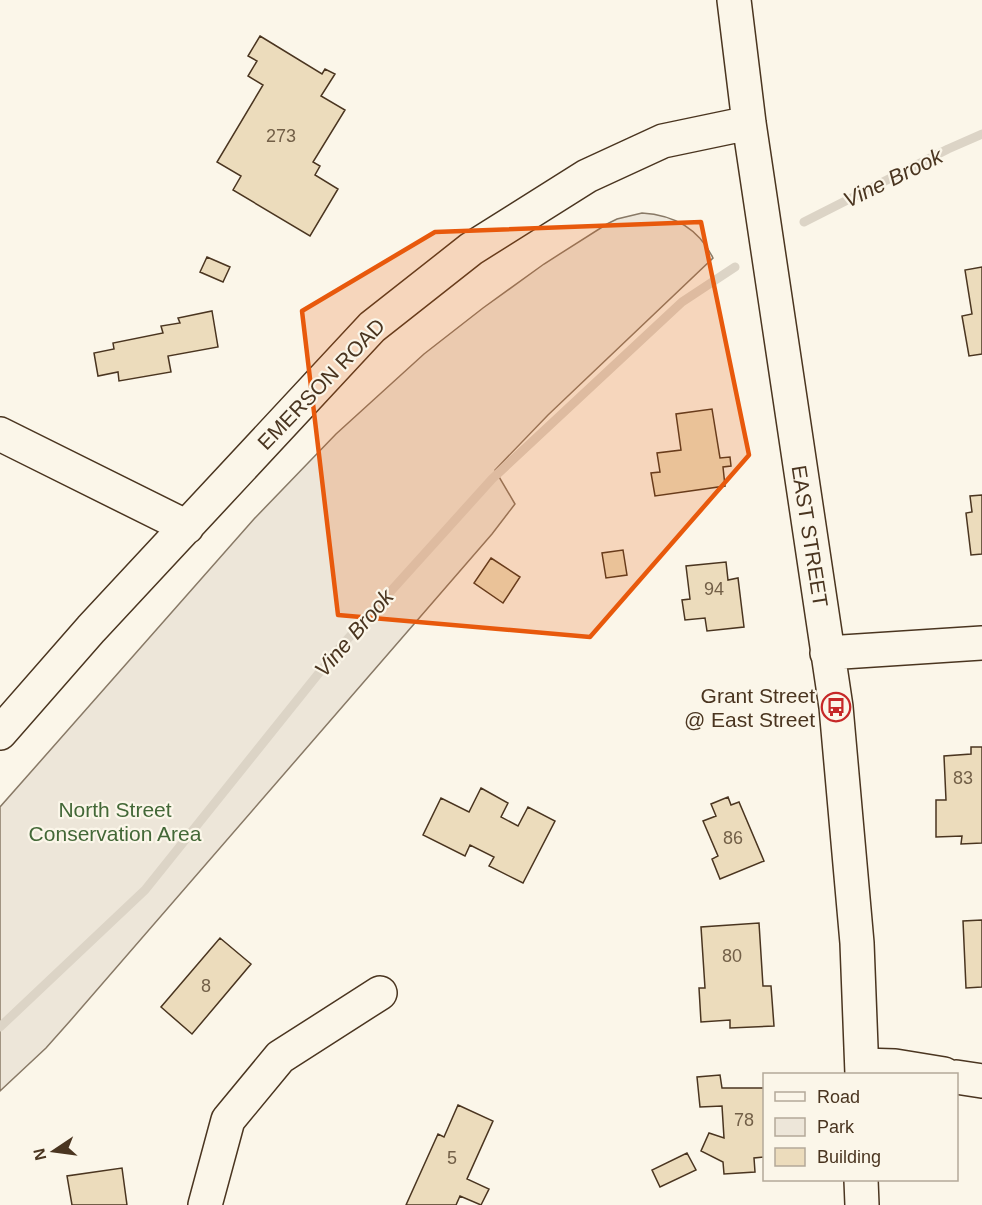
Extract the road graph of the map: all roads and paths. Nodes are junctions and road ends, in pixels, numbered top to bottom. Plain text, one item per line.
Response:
1 (734, 0) edge
2 (749, 123) junction
3 (0, 434) edge
4 (187, 527) junction
5 (982, 643) edge
6 (827, 652) junction
7 (0, 734) edge
8 (380, 993) dead end
9 (862, 1070) edge
10 (938, 1073) edge
11 (958, 1077) edge
12 (982, 1081) edge
13 (861, 1181) edge
14 (205, 1205) edge
15 (862, 1205) edge

1 - 2 street, EAST STREET
2 - 4 street, EMERSON ROAD
2 - 6 street, EAST STREET
3 - 4 street
4 - 7 street, EMERSON ROAD
5 - 6 street
6 - 9 street, EAST STREET
8 - 14 street
9 - 10 street
11 - 12 street
13 - 15 street

